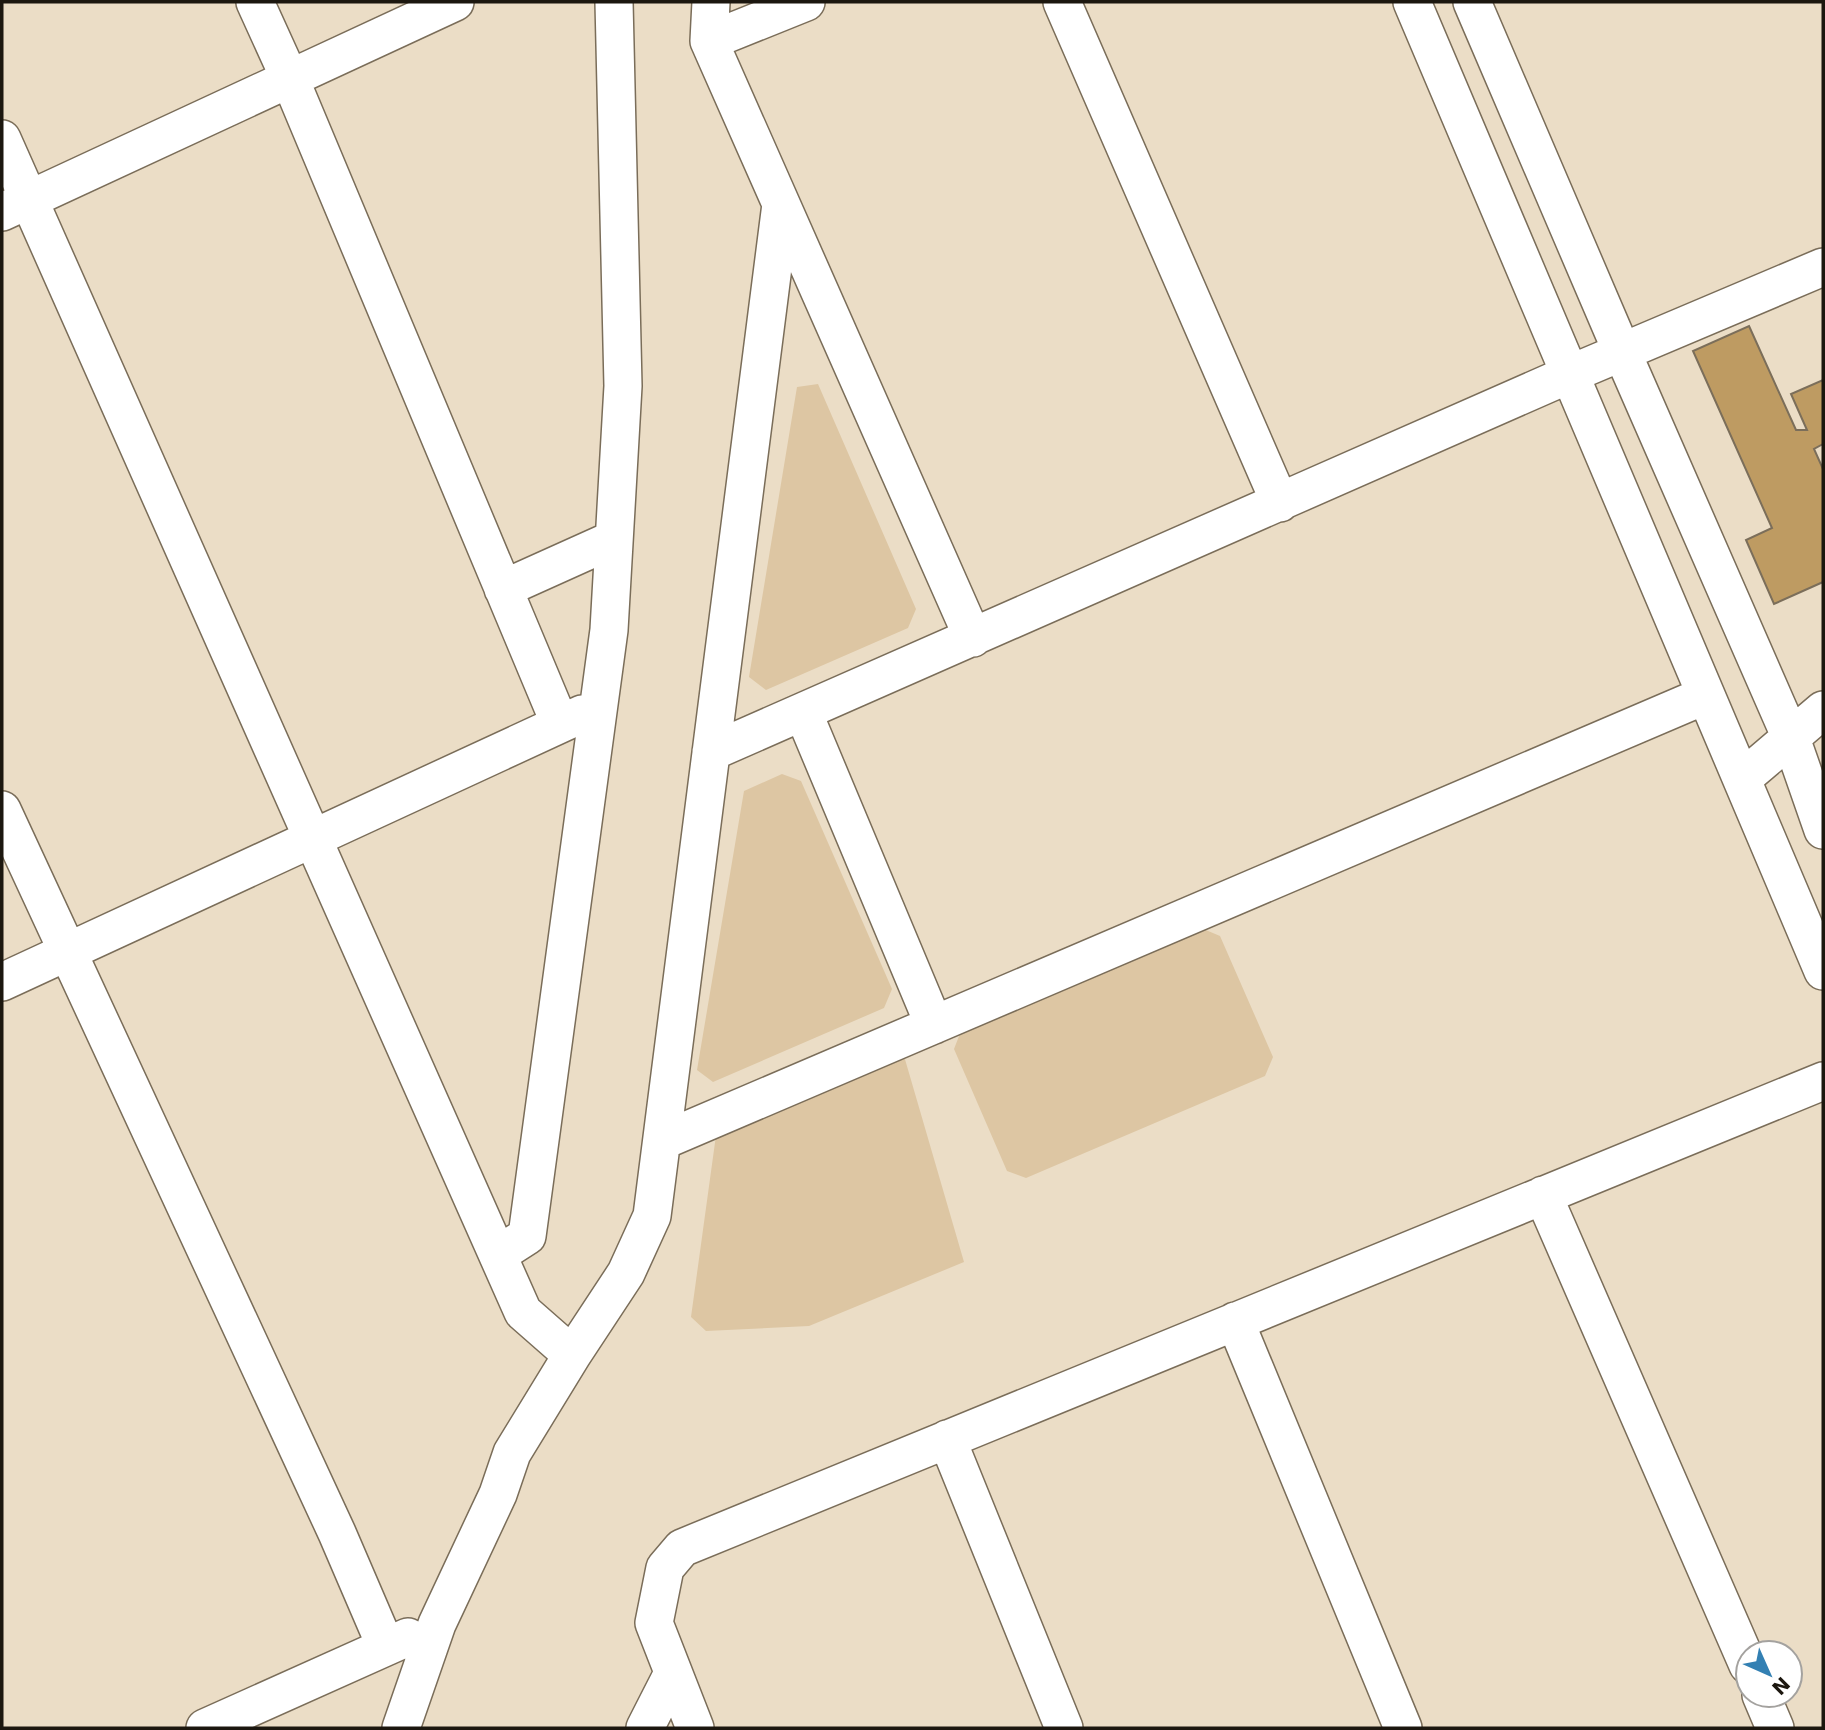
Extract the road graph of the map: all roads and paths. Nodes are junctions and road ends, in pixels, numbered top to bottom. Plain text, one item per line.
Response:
1 (255, 2) edge
2 (455, 2) edge
3 (614, 2) edge
4 (711, 2) edge
5 (806, 2) edge
6 (1062, 2) edge
7 (1412, 2) edge
8 (1472, 2) edge
9 (709, 41) junction
10 (290, 79) junction
11 (2, 139) edge
12 (781, 204) junction
13 (15, 206) edge
14 (1823, 267) edge
15 (1622, 352) junction
16 (1570, 374) junction
17 (1280, 503) junction
18 (614, 539) junction
19 (503, 589) junction
20 (973, 638) junction
21 (1706, 695) junction
22 (598, 706) junction
23 (1823, 710) edge
24 (803, 712) junction
25 (560, 724) junction
26 (1791, 738) junction
27 (711, 752) junction
28 (1742, 779) junction
29 (2, 810) edge
30 (1823, 830) edge
31 (313, 838) junction
32 (1815, 925) edge
33 (67, 952) junction
34 (1823, 971) edge
35 (2, 982) edge
36 (934, 1025) junction
37 (1823, 1081) edge
38 (662, 1141) junction
39 (1543, 1195) junction
40 (499, 1254) junction
41 (1235, 1321) junction
42 (572, 1354) junction
43 (947, 1439) junction
44 (437, 1624) junction
45 (1737, 1639) edge
46 (386, 1647) junction
47 (673, 1673) junction
48 (1767, 1709) edge
49 (205, 1728) edge
50 (401, 1728) edge
51 (645, 1728) edge
52 (695, 1728) edge
53 (1064, 1728) edge
54 (1403, 1728) edge
55 (1775, 1728) edge

1 - 10 street
2 - 10 street
3 - 18 street
4 - 9 street
5 - 9 street
6 - 17 street
7 - 16 street
8 - 15 street
9 - 12 street
10 - 13 street
10 - 19 street
11 - 13 street
12 - 20 street
12 - 27 street
13 - 31 street
14 - 15 street
15 - 16 street
15 - 26 street
16 - 17 street
16 - 21 street
17 - 20 street
18 - 19 street
18 - 22 street
19 - 25 street
20 - 24 street
21 - 28 street
21 - 36 street
22 - 25 street
22 - 40 street
23 - 26 street
24 - 27 street
24 - 36 street
25 - 31 street
26 - 28 street
26 - 30 street
27 - 38 street
28 - 32 street
29 - 33 street
31 - 33 street
31 - 40 street
32 - 34 street
33 - 35 street
33 - 46 street
36 - 38 street
37 - 39 street
38 - 42 street
39 - 41 street
39 - 45 street
40 - 42 street
41 - 43 street
41 - 54 street
42 - 44 street
43 - 47 street
43 - 53 street
44 - 46 street
44 - 50 street
46 - 49 street
47 - 51 street
47 - 52 street
48 - 55 street

